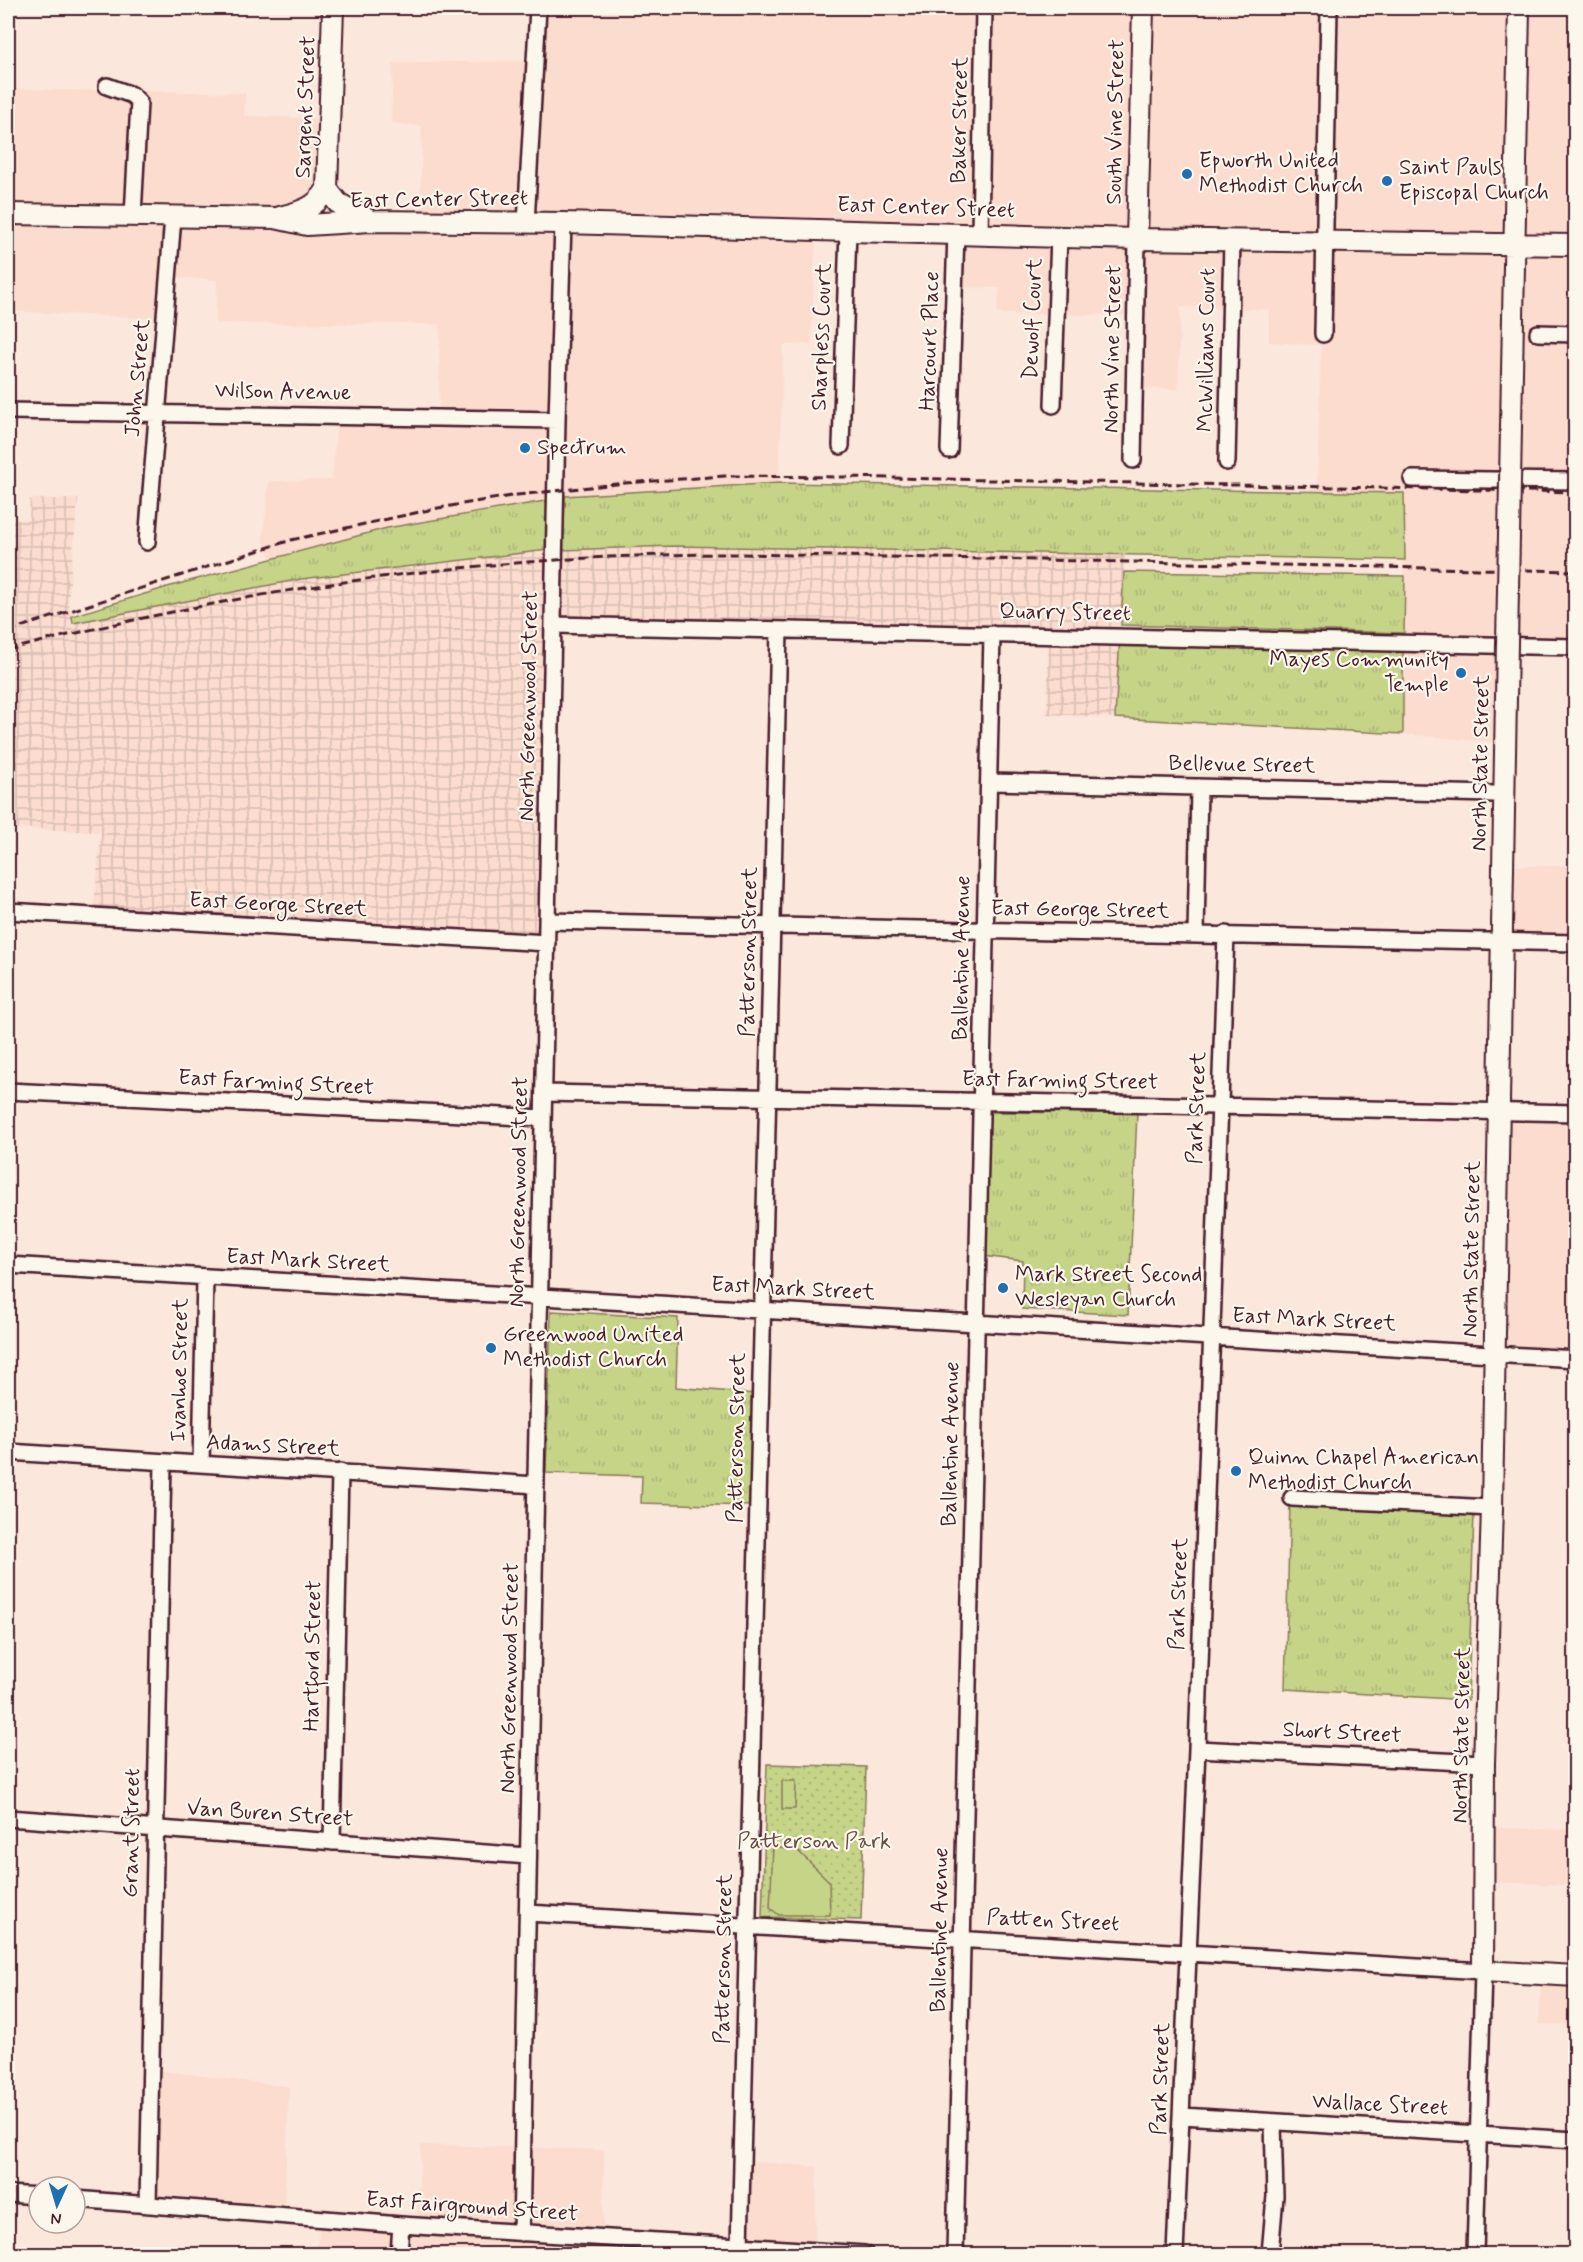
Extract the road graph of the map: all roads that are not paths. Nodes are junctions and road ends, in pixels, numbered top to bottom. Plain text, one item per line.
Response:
1 (333, 8) edge
2 (538, 8) edge
3 (984, 8) edge
4 (1143, 8) edge
5 (1329, 8) edge
6 (1519, 8) edge
7 (107, 86) dead end
8 (327, 189) junction
9 (8, 214) edge
10 (133, 216) junction
11 (173, 217) junction
12 (275, 218) junction
13 (371, 221) junction
14 (526, 223) junction
15 (563, 223) junction
16 (848, 230) junction
17 (956, 233) junction
18 (980, 234) junction
19 (1059, 236) junction
20 (1137, 238) junction
21 (1232, 240) junction
22 (1324, 241) junction
23 (1514, 245) junction
24 (1575, 245) edge
25 (1538, 333) dead end
26 (1323, 334) dead end
27 (1575, 334) edge
28 (1053, 405) dead end
29 (8, 411) edge
30 (158, 412) junction
31 (557, 420) junction
32 (841, 446) dead end
33 (949, 450) dead end
34 (1133, 460) dead end
35 (1227, 462) dead end
36 (1412, 479) dead end
37 (1575, 481) edge
38 (147, 542) dead end
39 (553, 625) junction
40 (779, 630) junction
41 (992, 634) junction
42 (1575, 647) edge
43 (988, 782) junction
44 (1199, 787) junction
45 (1494, 794) dead end
46 (8, 911) edge
47 (547, 921) junction
48 (772, 926) junction
49 (985, 930) junction
50 (1196, 934) junction
51 (1226, 934) junction
52 (1501, 941) junction
53 (547, 943) junction
54 (1575, 943) edge
55 (8, 1091) edge
56 (544, 1093) junction
57 (768, 1098) junction
58 (981, 1102) junction
59 (1220, 1106) junction
60 (1498, 1111) junction
61 (1575, 1113) edge
62 (543, 1118) junction
63 (8, 1265) edge
64 (205, 1278) junction
65 (540, 1296) junction
66 (763, 1309) junction
67 (977, 1322) junction
68 (1211, 1337) junction
69 (1494, 1354) junction
70 (1575, 1359) edge
71 (8, 1452) edge
72 (164, 1462) junction
73 (201, 1464) junction
74 (340, 1472) junction
75 (536, 1485) junction
76 (1292, 1498) dead end
77 (1492, 1508) junction
78 (1197, 1749) junction
79 (1484, 1763) junction
80 (8, 1818) edge
81 (154, 1828) junction
82 (332, 1842) junction
83 (528, 1856) junction
84 (528, 1913) junction
85 (748, 1926) junction
86 (962, 1939) junction
87 (1188, 1953) junction
88 (1483, 1971) junction
89 (1575, 1976) edge
90 (1182, 2116) junction
91 (1273, 2122) junction
92 (1477, 2133) junction
93 (1575, 2140) edge
94 (8, 2194) edge
95 (27, 2195) edge
96 (87, 2200) edge
97 (148, 2205) junction
98 (401, 2225) junction
99 (521, 2233) junction
100 (740, 2247) junction
101 (399, 2254) edge
102 (866, 2254) edge
103 (955, 2254) edge
104 (1175, 2254) edge
105 (1270, 2254) edge
106 (1475, 2254) edge

1 - 8 main road, Sargent Street
2 - 14 street
3 - 18 street, Baker Street
4 - 20 main road, South Vine Street
5 - 22 street
6 - 23 main road, North State Street
7 - 10 street
8 - 12 main road, East Center Street
8 - 13 main road, Sargent Street
9 - 10 main road, East Center Street
10 - 11 main road, East Center Street
11 - 12 main road, East Center Street
11 - 30 street, John Street
12 - 13 main road, East Center Street
13 - 14 main road, East Center Street
14 - 15 main road, East Center Street
15 - 16 main road, East Center Street
15 - 31 street, North Greenwood Street
16 - 17 main road, East Center Street
16 - 32 street, Sharpless Court
17 - 18 main road, East Center Street
17 - 33 street, Harcourt Place
18 - 19 main road, East Center Street
19 - 20 main road, East Center Street
19 - 28 street, Dewolf Court
20 - 21 main road, East Center Street
20 - 34 street, North Vine Street
21 - 22 main road, East Center Street
21 - 35 street, McWilliams Court
22 - 23 main road, East Center Street
22 - 26 street
23 - 24 main road, East Center Street
23 - 52 main road, North State Street, bridge
25 - 27 street
29 - 30 street, Wilson Avenue
30 - 31 street, Wilson Avenue
30 - 38 street, John Street
31 - 39 street, North Greenwood Street
36 - 37 street
39 - 40 street, Quarry Street
39 - 47 street, North Greenwood Street
40 - 41 street, Quarry Street
40 - 48 street, Patterson Street
41 - 42 street, Quarry Street
41 - 43 street, Ballentine Avenue
43 - 44 street, Bellevue Street
43 - 49 street, Ballentine Avenue
44 - 45 street, Bellevue Street
44 - 50 street
46 - 53 street, East George Street
47 - 48 street, East George Street
47 - 53 street, North Greenwood Street
48 - 49 street, East George Street
48 - 57 street, Patterson Street
49 - 50 street, East George Street
49 - 58 street, Ballentine Avenue
50 - 51 street, East George Street
51 - 52 street, East George Street
51 - 59 street, Park Street
52 - 54 street, East George Street
52 - 60 main road, North State Street
53 - 56 street, North Greenwood Street
55 - 62 street, East Farming Street
56 - 57 street, East Farming Street
56 - 62 street, North Greenwood Street
57 - 58 street, East Farming Street
57 - 66 street, Patterson Street
58 - 59 street, East Farming Street
58 - 67 street, Ballentine Avenue
59 - 60 street, East Farming Street
59 - 68 street, Park Street
60 - 61 street, East Farming Street
60 - 69 main road, North State Street
62 - 65 street, North Greenwood Street
63 - 64 street, East Mark Street
64 - 65 street, East Mark Street
64 - 73 street, Ivanhoe Street
65 - 66 street, East Mark Street
65 - 75 street, North Greenwood Street
66 - 67 street, East Mark Street
66 - 85 street, Patterson Street
67 - 68 street, East Mark Street
67 - 86 street, Ballentine Avenue
68 - 69 street, East Mark Street
68 - 78 street, Park Street
69 - 70 street, East Mark Street
69 - 77 main road, North State Street
71 - 72 street, Adams Street
72 - 73 street, Adams Street
72 - 81 street, Grant Street
73 - 74 street, Adams Street
74 - 75 street, Adams Street
74 - 82 street, Hartford Street
75 - 83 street, North Greenwood Street
76 - 77 street
77 - 79 main road, North State Street
78 - 79 street, Short Street
78 - 87 street, Park Street
79 - 88 main road, North State Street
80 - 81 street, Van Buren Street
81 - 82 street, Van Buren Street
81 - 97 street, Grant Street
82 - 83 street, Van Buren Street
83 - 84 street, North Greenwood Street
84 - 85 street, Patten Street
84 - 99 street, North Greenwood Street
85 - 86 street, Patten Street
85 - 100 street, Patterson Street
86 - 87 street, Patten Street
86 - 103 street, Ballentine Avenue
87 - 88 street, Patten Street
87 - 90 street, Park Street
88 - 89 main road, Patten Street
88 - 92 street, North State Street
90 - 91 street, Wallace Street
90 - 104 street, Park Street
91 - 92 street, Wallace Street
91 - 105 street
92 - 93 street, Wallace Street
92 - 106 street, North State Street
94 - 95 street
96 - 97 street, East Fairground Street
97 - 98 street, East Fairground Street
98 - 99 street, East Fairground Street
98 - 101 street
99 - 100 street, East Fairground Street
100 - 102 street, East Fairground Street

